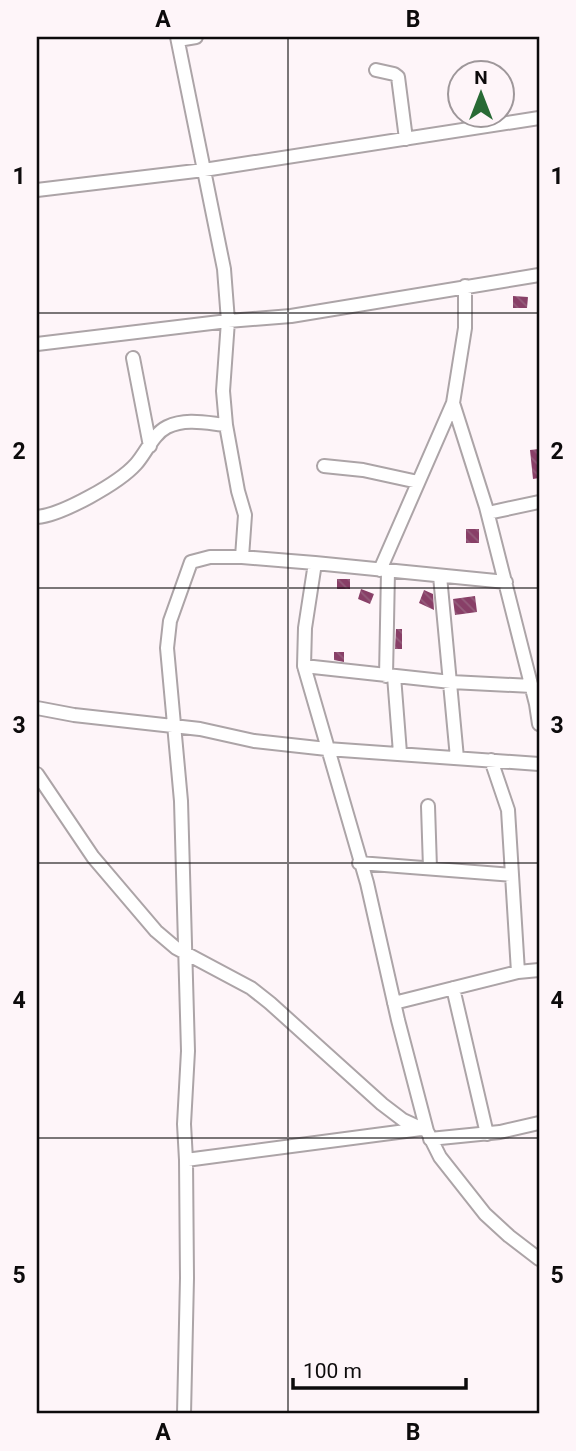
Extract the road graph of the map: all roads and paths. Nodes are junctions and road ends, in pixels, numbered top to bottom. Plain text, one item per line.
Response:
1 (196, 37) edge
2 (177, 38) edge
3 (376, 70) dead end
4 (539, 118) edge
5 (406, 139) junction
6 (204, 170) junction
7 (37, 190) edge
8 (539, 275) edge
9 (465, 286) junction
10 (228, 321) junction
11 (37, 344) edge
12 (133, 358) dead end
13 (453, 403) junction
14 (226, 425) junction
15 (150, 446) junction
16 (324, 466) dead end
17 (418, 482) junction
18 (539, 502) edge
19 (488, 513) junction
20 (37, 517) edge
21 (242, 557) junction
22 (315, 563) junction
23 (384, 570) junction
24 (440, 576) junction
25 (506, 582) junction
26 (304, 666) junction
27 (390, 676) junction
28 (451, 682) junction
29 (532, 686) junction
30 (37, 708) edge
31 (539, 724) edge
32 (174, 726) junction
33 (327, 749) junction
34 (400, 753) junction
35 (457, 758) junction
36 (491, 760) junction
37 (539, 764) edge
38 (37, 774) edge
39 (428, 806) dead end
40 (359, 863) junction
41 (430, 868) junction
42 (512, 874) junction
43 (186, 953) junction
44 (539, 970) edge
45 (518, 972) junction
46 (453, 988) junction
47 (394, 1003) junction
48 (539, 1123) edge
49 (426, 1133) junction
50 (487, 1134) junction
51 (187, 1160) junction
52 (539, 1259) edge
53 (184, 1414) edge

1 - 2 street
2 - 6 street
3 - 5 street
4 - 5 street
5 - 6 street
6 - 7 street
6 - 10 street
8 - 9 street
9 - 10 street
9 - 13 street
10 - 11 street
10 - 14 street
12 - 15 street
13 - 17 street
13 - 19 street
14 - 15 street
14 - 21 street
15 - 20 street
16 - 17 street
17 - 23 street
18 - 19 street
19 - 25 street
21 - 22 street
21 - 32 street
22 - 23 street
22 - 26 street
23 - 24 street
23 - 27 street
24 - 25 street
24 - 28 street
25 - 29 street
26 - 27 street
26 - 33 street
27 - 28 street
27 - 34 street
28 - 29 street
28 - 35 street
29 - 31 street
30 - 32 street
32 - 33 street
32 - 43 street
33 - 34 street
33 - 40 street
34 - 35 street
35 - 36 street
36 - 37 street
36 - 42 street
38 - 43 street
39 - 41 street
40 - 41 street
40 - 47 street
41 - 42 street
42 - 45 street
43 - 49 street
43 - 51 street
44 - 45 street
45 - 46 street
46 - 47 street
46 - 50 street
47 - 49 street
48 - 50 street
49 - 50 street
49 - 51 street
49 - 52 street
51 - 53 street

